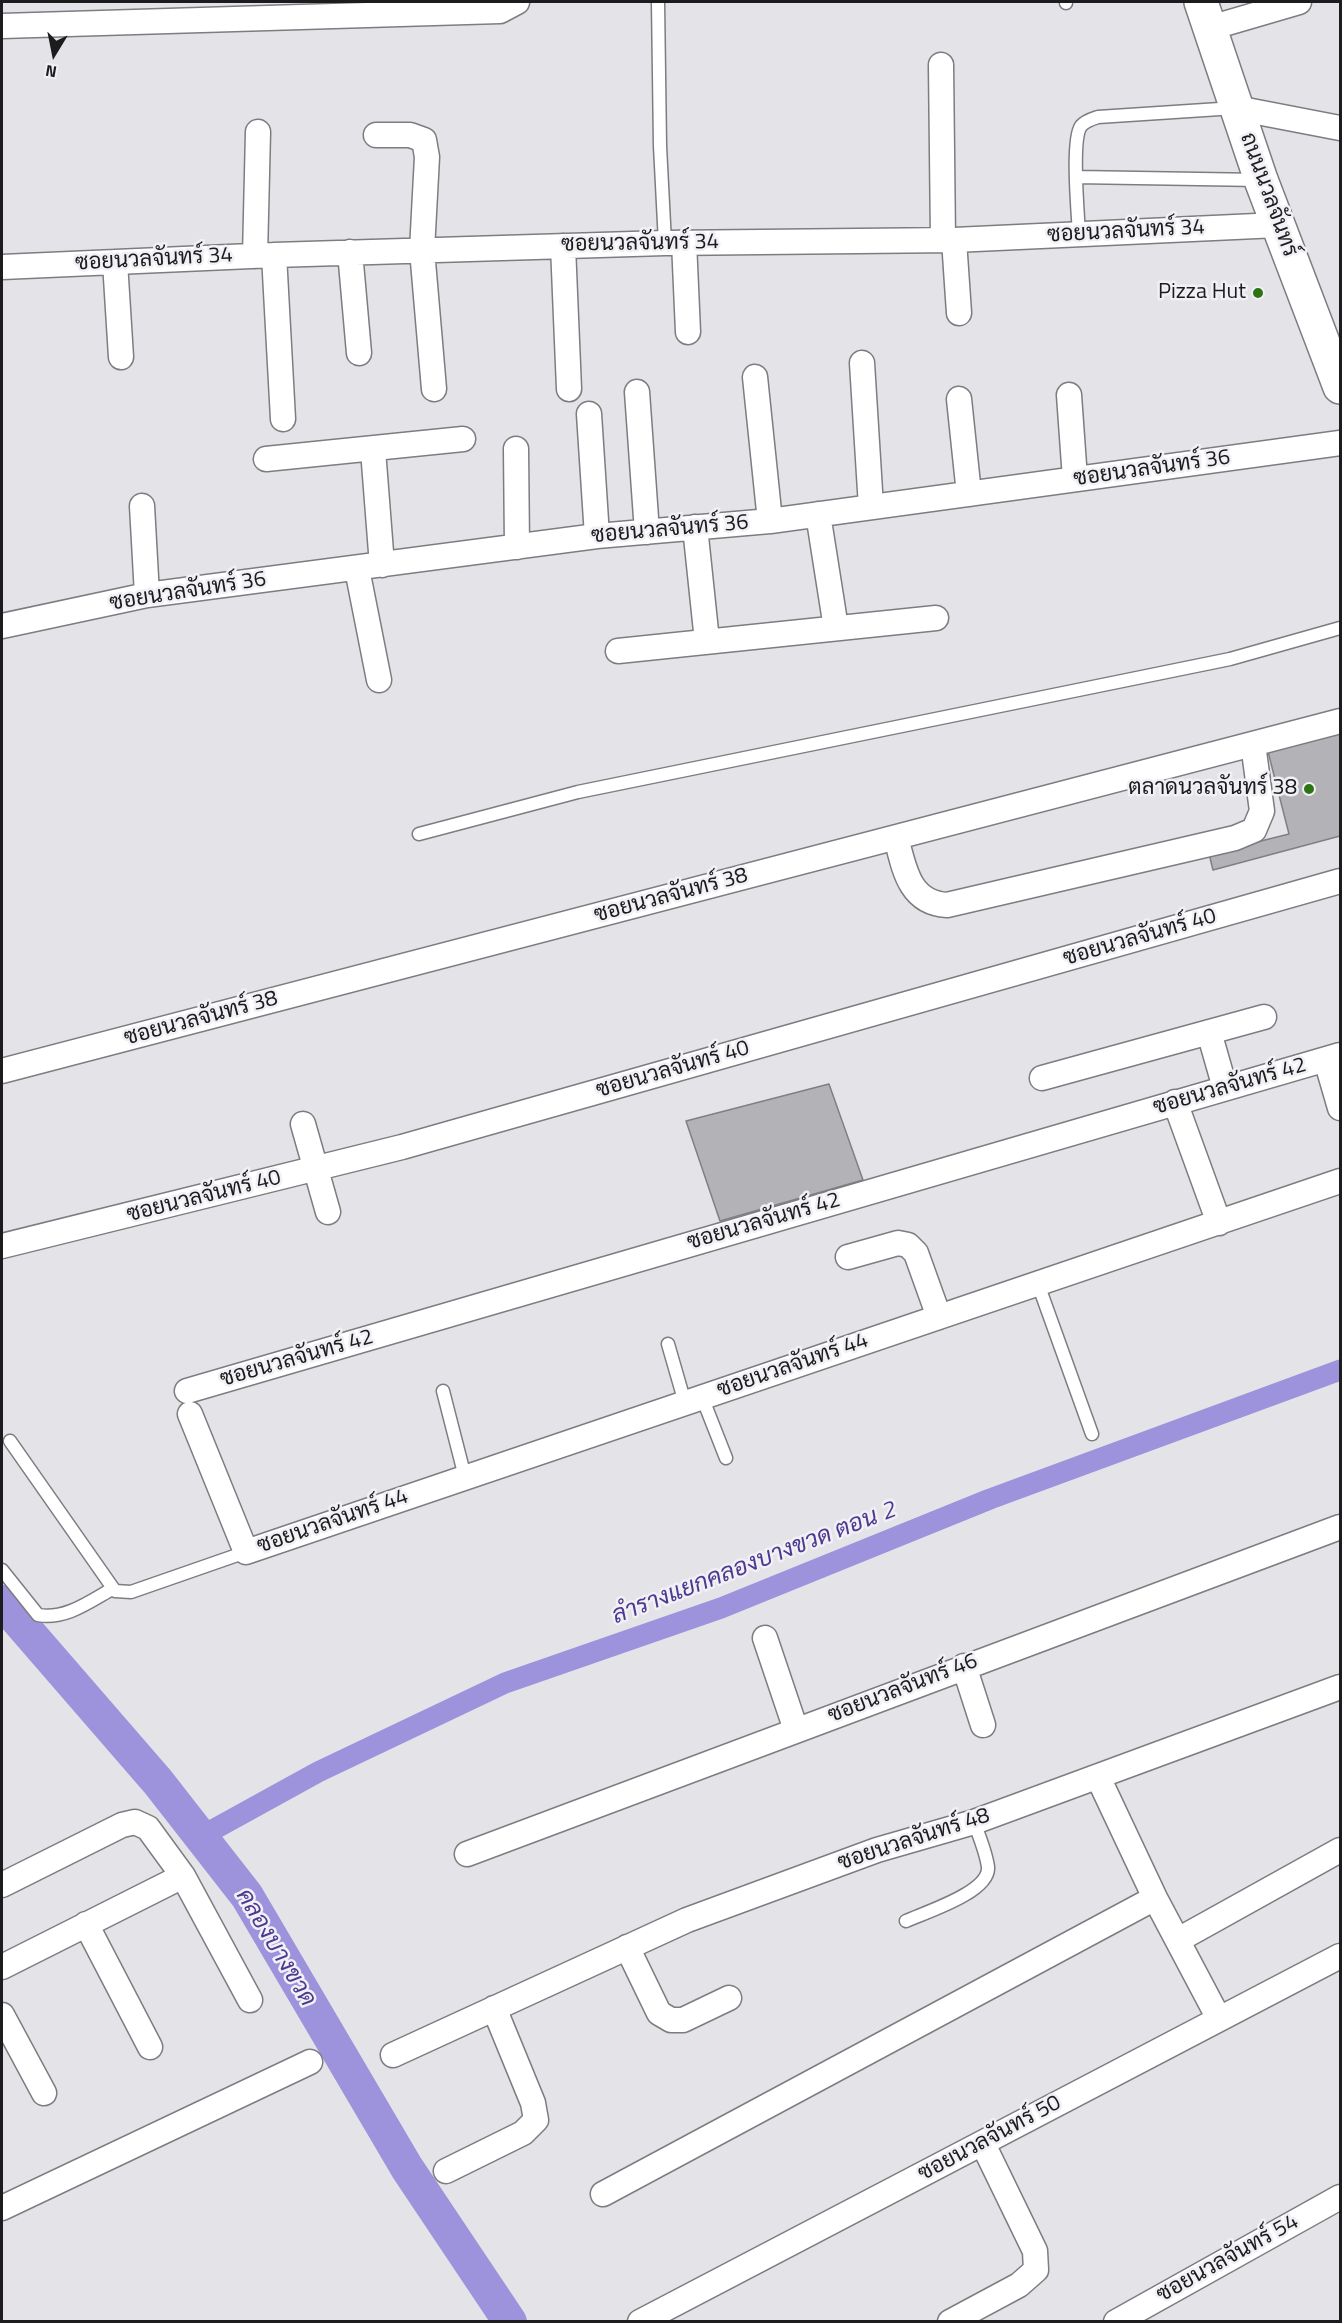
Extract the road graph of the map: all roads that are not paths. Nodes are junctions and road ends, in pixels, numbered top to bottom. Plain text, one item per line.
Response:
1 (517, 2) edge
2 (658, 2) edge
3 (1299, 2) edge
4 (1205, 15) edge
5 (2, 26) edge
6 (940, 65) dead end
7 (1236, 108) junction
8 (1341, 128) edge
9 (258, 132) dead end
10 (376, 135) dead end
11 (1076, 177) junction
12 (1261, 180) junction
13 (1278, 225) junction
14 (1079, 234) junction
15 (949, 240) junction
16 (674, 242) junction
17 (563, 246) junction
18 (422, 250) junction
19 (350, 252) junction
20 (265, 255) junction
21 (115, 261) junction
22 (2, 267) edge
23 (959, 313) dead end
24 (688, 332) dead end
25 (359, 353) dead end
26 (122, 357) dead end
27 (862, 363) dead end
28 (755, 377) dead end
29 (1339, 381) edge
30 (434, 389) dead end
31 (569, 389) dead end
32 (637, 392) dead end
33 (1069, 394) dead end
34 (959, 399) dead end
35 (589, 414) dead end
36 (283, 419) dead end
37 (463, 439) dead end
38 (1341, 443) edge
39 (516, 449) dead end
40 (373, 450) junction
41 (266, 459) dead end
42 (1075, 480) junction
43 (969, 494) junction
44 (142, 506) dead end
45 (871, 507) junction
46 (818, 514) junction
47 (770, 521) junction
48 (695, 527) junction
49 (647, 532) junction
50 (597, 536) junction
51 (517, 546) junction
52 (382, 565) junction
53 (357, 569) junction
54 (147, 595) junction
55 (936, 618) dead end
56 (2, 626) edge
57 (837, 628) junction
58 (1341, 628) edge
59 (707, 641) junction
60 (618, 651) dead end
61 (379, 680) dead end
62 (1341, 721) edge
63 (1253, 744) junction
64 (418, 834) dead end
65 (896, 837) junction
66 (1341, 881) edge
67 (1264, 1017) dead end
68 (1209, 1032) junction
69 (1333, 1058) edge
70 (2, 1071) edge
71 (1042, 1078) dead end
72 (1225, 1088) junction
73 (1175, 1102) junction
74 (1341, 1107) edge
75 (303, 1124) dead end
76 (316, 1169) junction
77 (1341, 1181) edge
78 (328, 1212) dead end
79 (1219, 1223) junction
80 (2, 1246) edge
81 (848, 1257) dead end
82 (1038, 1284) junction
83 (939, 1317) junction
84 (668, 1344) dead end
85 (443, 1391) dead end
86 (694, 1400) junction
87 (1092, 1434) dead end
88 (10, 1441) dead end
89 (726, 1458) dead end
90 (465, 1478) junction
91 (1341, 1527) edge
92 (246, 1552) junction
93 (2, 1570) edge
94 (112, 1589) junction
95 (765, 1638) dead end
96 (964, 1666) junction
97 (1341, 1687) edge
98 (983, 1725) dead end
99 (795, 1730) junction
100 (1098, 1777) junction
101 (974, 1822) junction
102 (1341, 1850) edge
103 (467, 1854) dead end
104 (183, 1876) junction
105 (2, 1885) edge
106 (1155, 1899) junction
107 (906, 1921) dead end
108 (86, 1924) junction
109 (1178, 1940) junction
110 (627, 1947) junction
111 (1341, 1956) edge
112 (2, 1967) edge
113 (729, 1998) dead end
114 (250, 2000) dead end
115 (494, 2008) junction
116 (2, 2015) edge
117 (1218, 2017) junction
118 (150, 2047) dead end
119 (393, 2055) dead end
120 (310, 2062) dead end
121 (44, 2093) dead end
122 (983, 2144) junction
123 (447, 2171) dead end
124 (603, 2194) dead end
125 (1341, 2197) edge
126 (2, 2208) edge
127 (640, 2322) edge
128 (950, 2322) edge
129 (1116, 2322) edge

1 - 5 street
2 - 16 lane
3 - 4 street
4 - 7 main road, ถนนนวลจันทร์
6 - 15 street
7 - 8 street
7 - 11 lane
7 - 12 main road, ถนนนวลจันทร์
9 - 20 street
10 - 18 street
11 - 12 lane
11 - 14 lane
12 - 13 main road, ถนนนวลจันทร์
13 - 14 street, ซอยนวลจันทร์ 34
13 - 29 main road, ถนนนวลจันทร์
14 - 15 street, ซอยนวลจันทร์ 34
15 - 16 street, ซอยนวลจันทร์ 34
15 - 23 street
16 - 17 street, ซอยนวลจันทร์ 34
16 - 24 street
17 - 18 street, ซอยนวลจันทร์ 34
17 - 31 street
18 - 19 street, ซอยนวลจันทร์ 34
18 - 30 street
19 - 20 street, ซอยนวลจันทร์ 34
19 - 25 street
20 - 21 street, ซอยนวลจันทร์ 34
20 - 36 street
21 - 22 street, ซอยนวลจันทร์ 34
21 - 26 street
27 - 45 street
28 - 47 street
32 - 49 street
33 - 42 street
34 - 43 street
35 - 50 street
37 - 40 street
38 - 42 street, ซอยนวลจันทร์ 36
39 - 51 street
40 - 41 street
40 - 52 street
42 - 43 street, ซอยนวลจันทร์ 36
43 - 45 street, ซอยนวลจันทร์ 36
44 - 54 street
45 - 46 street, ซอยนวลจันทร์ 36
46 - 47 street, ซอยนวลจันทร์ 36
46 - 57 street
47 - 48 street, ซอยนวลจันทร์ 36
48 - 49 street, ซอยนวลจันทร์ 36
48 - 59 street
49 - 50 street, ซอยนวลจันทร์ 36
50 - 51 street, ซอยนวลจันทร์ 36
51 - 52 street, ซอยนวลจันทร์ 36
52 - 53 street, ซอยนวลจันทร์ 36
53 - 54 street, ซอยนวลจันทร์ 36
53 - 61 street
54 - 56 street, ซอยนวลจันทร์ 36
55 - 57 street
57 - 59 street
58 - 64 lane
59 - 60 street
62 - 63 street, ซอยนวลจันทร์ 38
63 - 65 street, ซอยนวลจันทร์ 38
63 - 65 street
65 - 70 street, ซอยนวลจันทร์ 38
66 - 76 street, ซอยนวลจันทร์ 40
67 - 68 street
68 - 71 street
68 - 72 street
69 - 72 street, ซอยนวลจันทร์ 42
69 - 74 street
72 - 73 street, ซอยนวลจันทร์ 42
73 - 79 street
73 - 92 street, ซอยนวลจันทร์ 42
75 - 76 street
76 - 78 street
76 - 80 street, ซอยนวลจันทร์ 40
77 - 79 street, ซอยนวลจันทร์ 44
79 - 82 street, ซอยนวลจันทร์ 44
81 - 83 street
82 - 83 street, ซอยนวลจันทร์ 44
82 - 87 lane
83 - 86 street, ซอยนวลจันทร์ 44
84 - 86 lane
85 - 90 lane
86 - 89 lane
86 - 90 street, ซอยนวลจันทร์ 44
88 - 94 lane
90 - 92 street, ซอยนวลจันทร์ 44
91 - 96 street, ซอยนวลจันทร์ 46
92 - 94 lane
93 - 94 lane
95 - 99 street
96 - 98 street
96 - 99 street, ซอยนวลจันทร์ 46
97 - 100 street, ซอยนวลจันทร์ 48
99 - 103 street, ซอยนวลจันทร์ 46
100 - 101 street, ซอยนวลจันทร์ 48
100 - 106 street
101 - 107 lane
101 - 110 street, ซอยนวลจันทร์ 48
102 - 109 street
104 - 105 street
104 - 108 street
104 - 114 street
106 - 109 street
106 - 124 street
108 - 112 street
108 - 118 street
109 - 117 street
110 - 113 street
110 - 115 street, ซอยนวลจันทร์ 48
111 - 117 street, ซอยนวลจันทร์ 50
115 - 119 street, ซอยนวลจันทร์ 48
115 - 123 street
116 - 121 street
117 - 122 street, ซอยนวลจันทร์ 50
120 - 126 street
122 - 127 street, ซอยนวลจันทร์ 50
122 - 128 street
125 - 129 street, ซอยนวลจันทร์ 54

